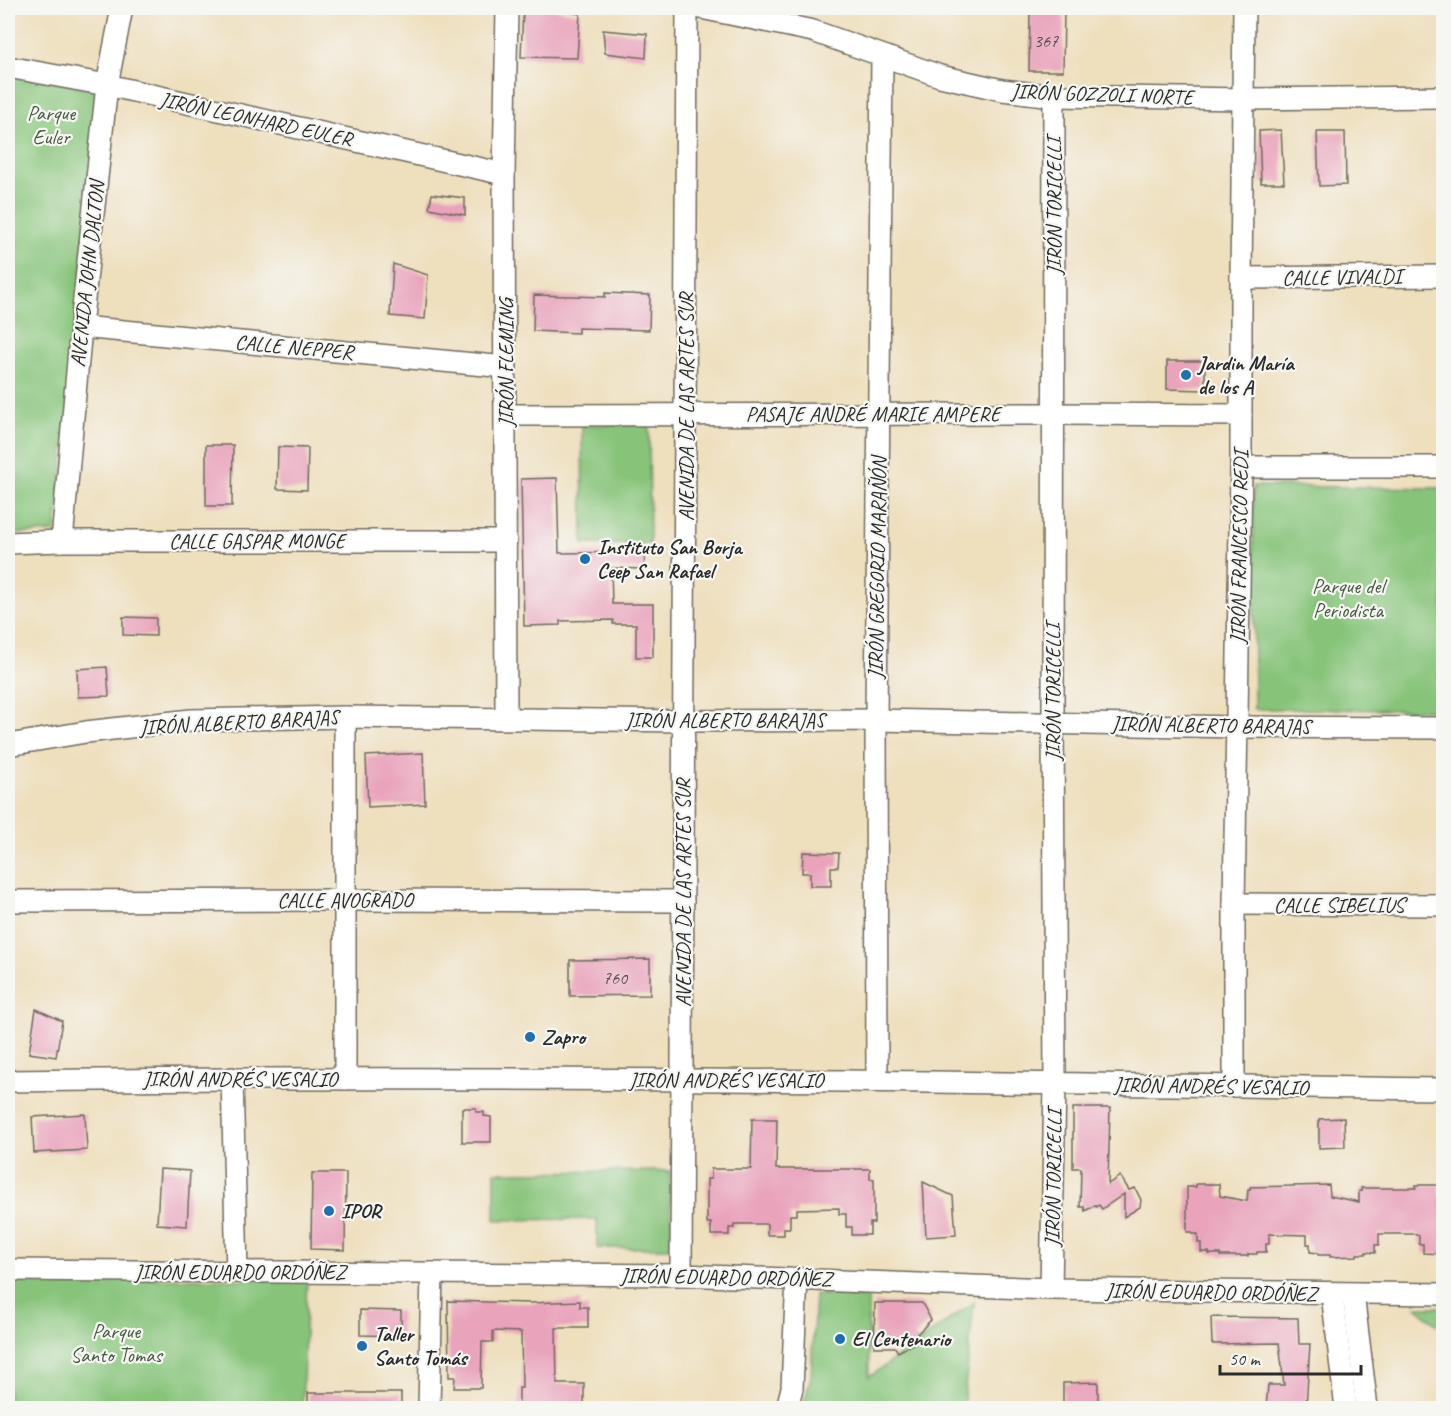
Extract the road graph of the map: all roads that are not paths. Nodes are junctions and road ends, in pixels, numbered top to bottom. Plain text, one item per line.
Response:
1 (122, 8) edge
2 (507, 8) edge
3 (687, 8) edge
4 (701, 8) edge
5 (1244, 8) edge
6 (882, 56) junction
7 (8, 67) edge
8 (107, 86) junction
9 (1054, 96) junction
10 (1443, 98) edge
11 (1244, 99) junction
12 (504, 174) junction
13 (1443, 276) edge
14 (1241, 278) junction
15 (81, 327) junction
16 (506, 368) junction
17 (1053, 414) junction
18 (506, 415) junction
19 (685, 415) junction
20 (879, 415) junction
21 (1241, 415) junction
22 (1241, 467) junction
23 (1443, 467) edge
24 (62, 541) junction
25 (506, 541) junction
26 (8, 543) edge
27 (345, 717) junction
28 (506, 718) junction
29 (876, 720) junction
30 (684, 721) junction
31 (1053, 723) junction
32 (1236, 727) junction
33 (1443, 728) edge
34 (8, 745) edge
35 (345, 900) junction
36 (8, 901) edge
37 (683, 901) junction
38 (1234, 904) junction
39 (1443, 905) edge
40 (232, 1078) junction
41 (345, 1078) junction
42 (681, 1080) junction
43 (8, 1081) edge
44 (877, 1081) junction
45 (1055, 1084) junction
46 (1234, 1086) junction
47 (1443, 1089) edge
48 (8, 1270) edge
49 (237, 1272) junction
50 (432, 1273) junction
51 (681, 1275) junction
52 (797, 1278) junction
53 (1051, 1289) junction
54 (1332, 1294) junction
55 (1353, 1294) junction
56 (1443, 1294) edge
57 (429, 1408) edge
58 (787, 1408) edge
59 (1346, 1408) edge
60 (1367, 1408) edge

1 - 8 street, AVENIDA JOHN DALTON
2 - 12 street, JIRÓN FLEMING
3 - 19 street, AVENIDA DE LAS ARTES SUR
4 - 6 street, JIRÓN GOZZOLI NORTE
5 - 11 street, JIRÓN FRANCESCO REDI
6 - 9 street, JIRÓN GOZZOLI NORTE
6 - 20 street, JIRÓN GREGORIO MARAÑÓN
7 - 8 street, JIRÓN LEONHARD EULER
8 - 12 street, JIRÓN LEONHARD EULER
8 - 15 street, AVENIDA JOHN DALTON
9 - 11 street, JIRÓN GOZZOLI NORTE
9 - 17 street, JIRÓN TORICELLI
10 - 11 street, JIRÓN GOZZOLI NORTE
11 - 14 street, JIRÓN FRANCESCO REDI
12 - 16 street, JIRÓN FLEMING
13 - 14 street, CALLE VIVALDI
14 - 21 street, JIRÓN FRANCESCO REDI
15 - 16 street, CALLE NEPPER
15 - 24 street, AVENIDA JOHN DALTON
16 - 18 street, JIRÓN FLEMING
17 - 20 street, PASAJE ANDRÉ MARIE AMPERE
17 - 21 street, PASAJE ANDRÉ MARIE AMPERE
17 - 31 street, JIRÓN TORICELLI
18 - 19 street, PASAJE ANDRÉ MARIE AMPERE
18 - 25 street, JIRÓN FLEMING
19 - 20 street, PASAJE ANDRÉ MARIE AMPERE
19 - 30 street, AVENIDA DE LAS ARTES SUR
20 - 29 street, JIRÓN GREGORIO MARAÑÓN
21 - 22 street, JIRÓN FRANCESCO REDI
22 - 23 street
22 - 32 street, JIRÓN FRANCESCO REDI
24 - 25 street, CALLE GASPAR MONGE
24 - 26 street, CALLE GASPAR MONGE
25 - 28 street, JIRÓN FLEMING
27 - 28 street, JIRÓN ALBERTO BARAJAS
27 - 34 street, JIRÓN ALBERTO BARAJAS
27 - 35 street
28 - 30 street, JIRÓN ALBERTO BARAJAS
29 - 30 street, JIRÓN ALBERTO BARAJAS
29 - 31 street, JIRÓN ALBERTO BARAJAS
29 - 44 street, JIRÓN GREGORIO MARAÑÓN
30 - 37 street, AVENIDA DE LAS ARTES SUR
31 - 32 street, JIRÓN ALBERTO BARAJAS
31 - 45 street, JIRÓN TORICELLI
32 - 33 street, JIRÓN ALBERTO BARAJAS
32 - 38 street, JIRÓN FRANCESCO REDI
35 - 36 street, CALLE AVOGRADO
35 - 37 street, CALLE AVOGRADO
35 - 41 street
37 - 42 street, AVENIDA DE LAS ARTES SUR
38 - 39 street, CALLE SIBELIUS
38 - 46 street, JIRÓN FRANCESCO REDI
40 - 41 street, JIRÓN ANDRÉS VESALIO
40 - 43 street, JIRÓN ANDRÉS VESALIO
40 - 49 street
41 - 42 street, JIRÓN ANDRÉS VESALIO
42 - 44 street, JIRÓN ANDRÉS VESALIO
42 - 51 street, AVENIDA DE LAS ARTES SUR
44 - 45 street, JIRÓN ANDRÉS VESALIO
45 - 46 street, JIRÓN ANDRÉS VESALIO
45 - 53 street, JIRÓN TORICELLI
46 - 47 street, JIRÓN ANDRÉS VESALIO
48 - 49 street, JIRÓN EDUARDO ORDÓÑEZ
49 - 50 street, JIRÓN EDUARDO ORDÓÑEZ
50 - 51 street, JIRÓN EDUARDO ORDÓÑEZ
50 - 57 street
51 - 52 street, JIRÓN EDUARDO ORDÓÑEZ
52 - 53 street, JIRÓN EDUARDO ORDÓÑEZ
52 - 58 street
53 - 54 street, JIRÓN EDUARDO ORDÓÑEZ
54 - 55 street, JIRÓN EDUARDO ORDÓÑEZ
54 - 59 street
55 - 56 street, JIRÓN EDUARDO ORDÓÑEZ
55 - 60 street

